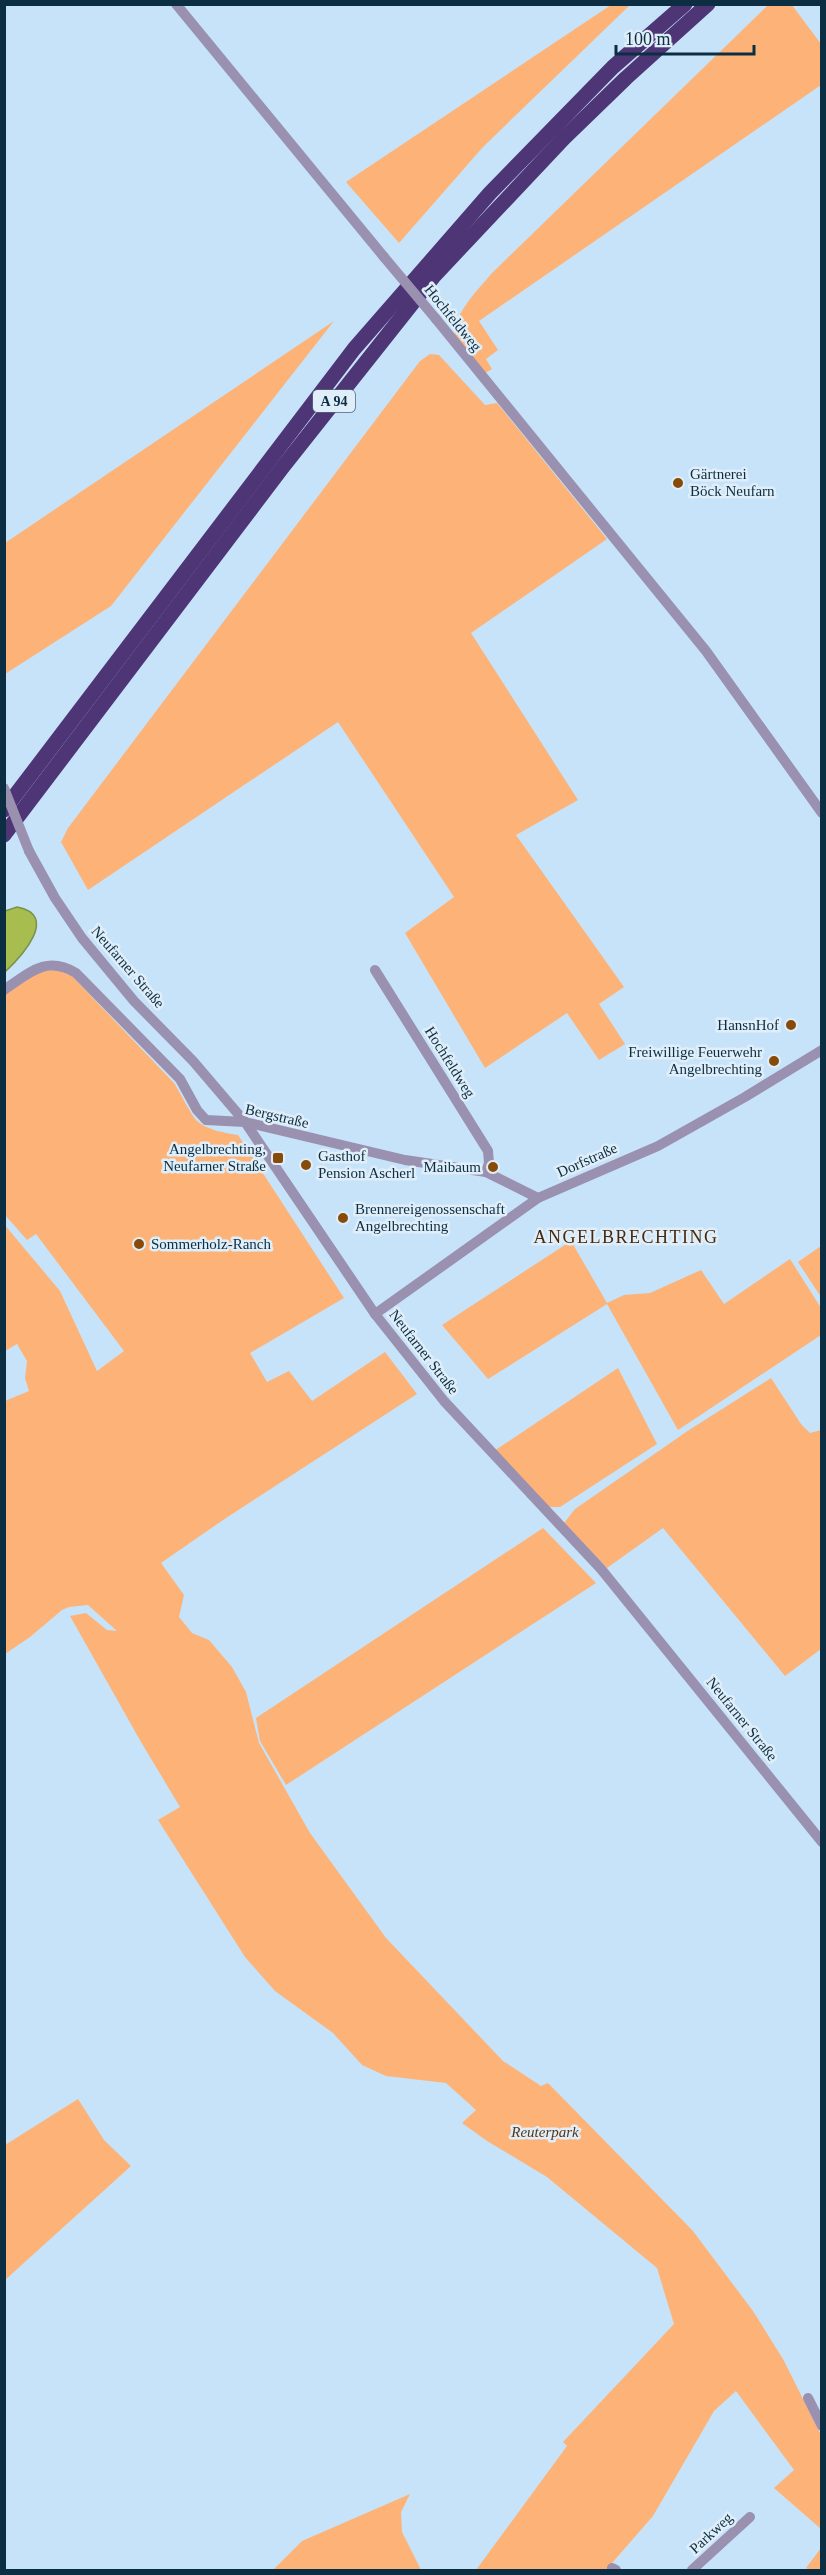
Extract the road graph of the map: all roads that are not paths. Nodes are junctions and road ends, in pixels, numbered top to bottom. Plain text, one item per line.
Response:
1 (176, 4) edge
2 (685, 4) edge
3 (708, 4) edge
4 (4, 788) edge
5 (4, 810) edge
6 (822, 813) edge
7 (4, 835) edge
8 (375, 970) dead end
9 (4, 990) edge
10 (822, 1050) edge
11 (245, 1122) junction
12 (486, 1172) junction
13 (538, 1198) junction
14 (375, 1314) junction
15 (822, 1842) edge
16 (808, 2398) dead end
17 (822, 2426) edge
18 (750, 2517) dead end
19 (692, 2571) edge

1 - 6 street, Hochfeldweg, bridge
2 - 5 highway, A 94
3 - 7 highway, A 94
4 - 11 street, Neufarner Straße, bridge
8 - 12 street, Hochfeldweg
9 - 11 street, Bergstraße
10 - 13 street, Dorfstraße
11 - 12 street, Bergstraße
11 - 14 street, Neufarner Straße
12 - 13 street, Bergstraße
13 - 14 street, Dorfstraße
14 - 15 street, Neufarner Straße
16 - 17 street
18 - 19 street, Parkweg

